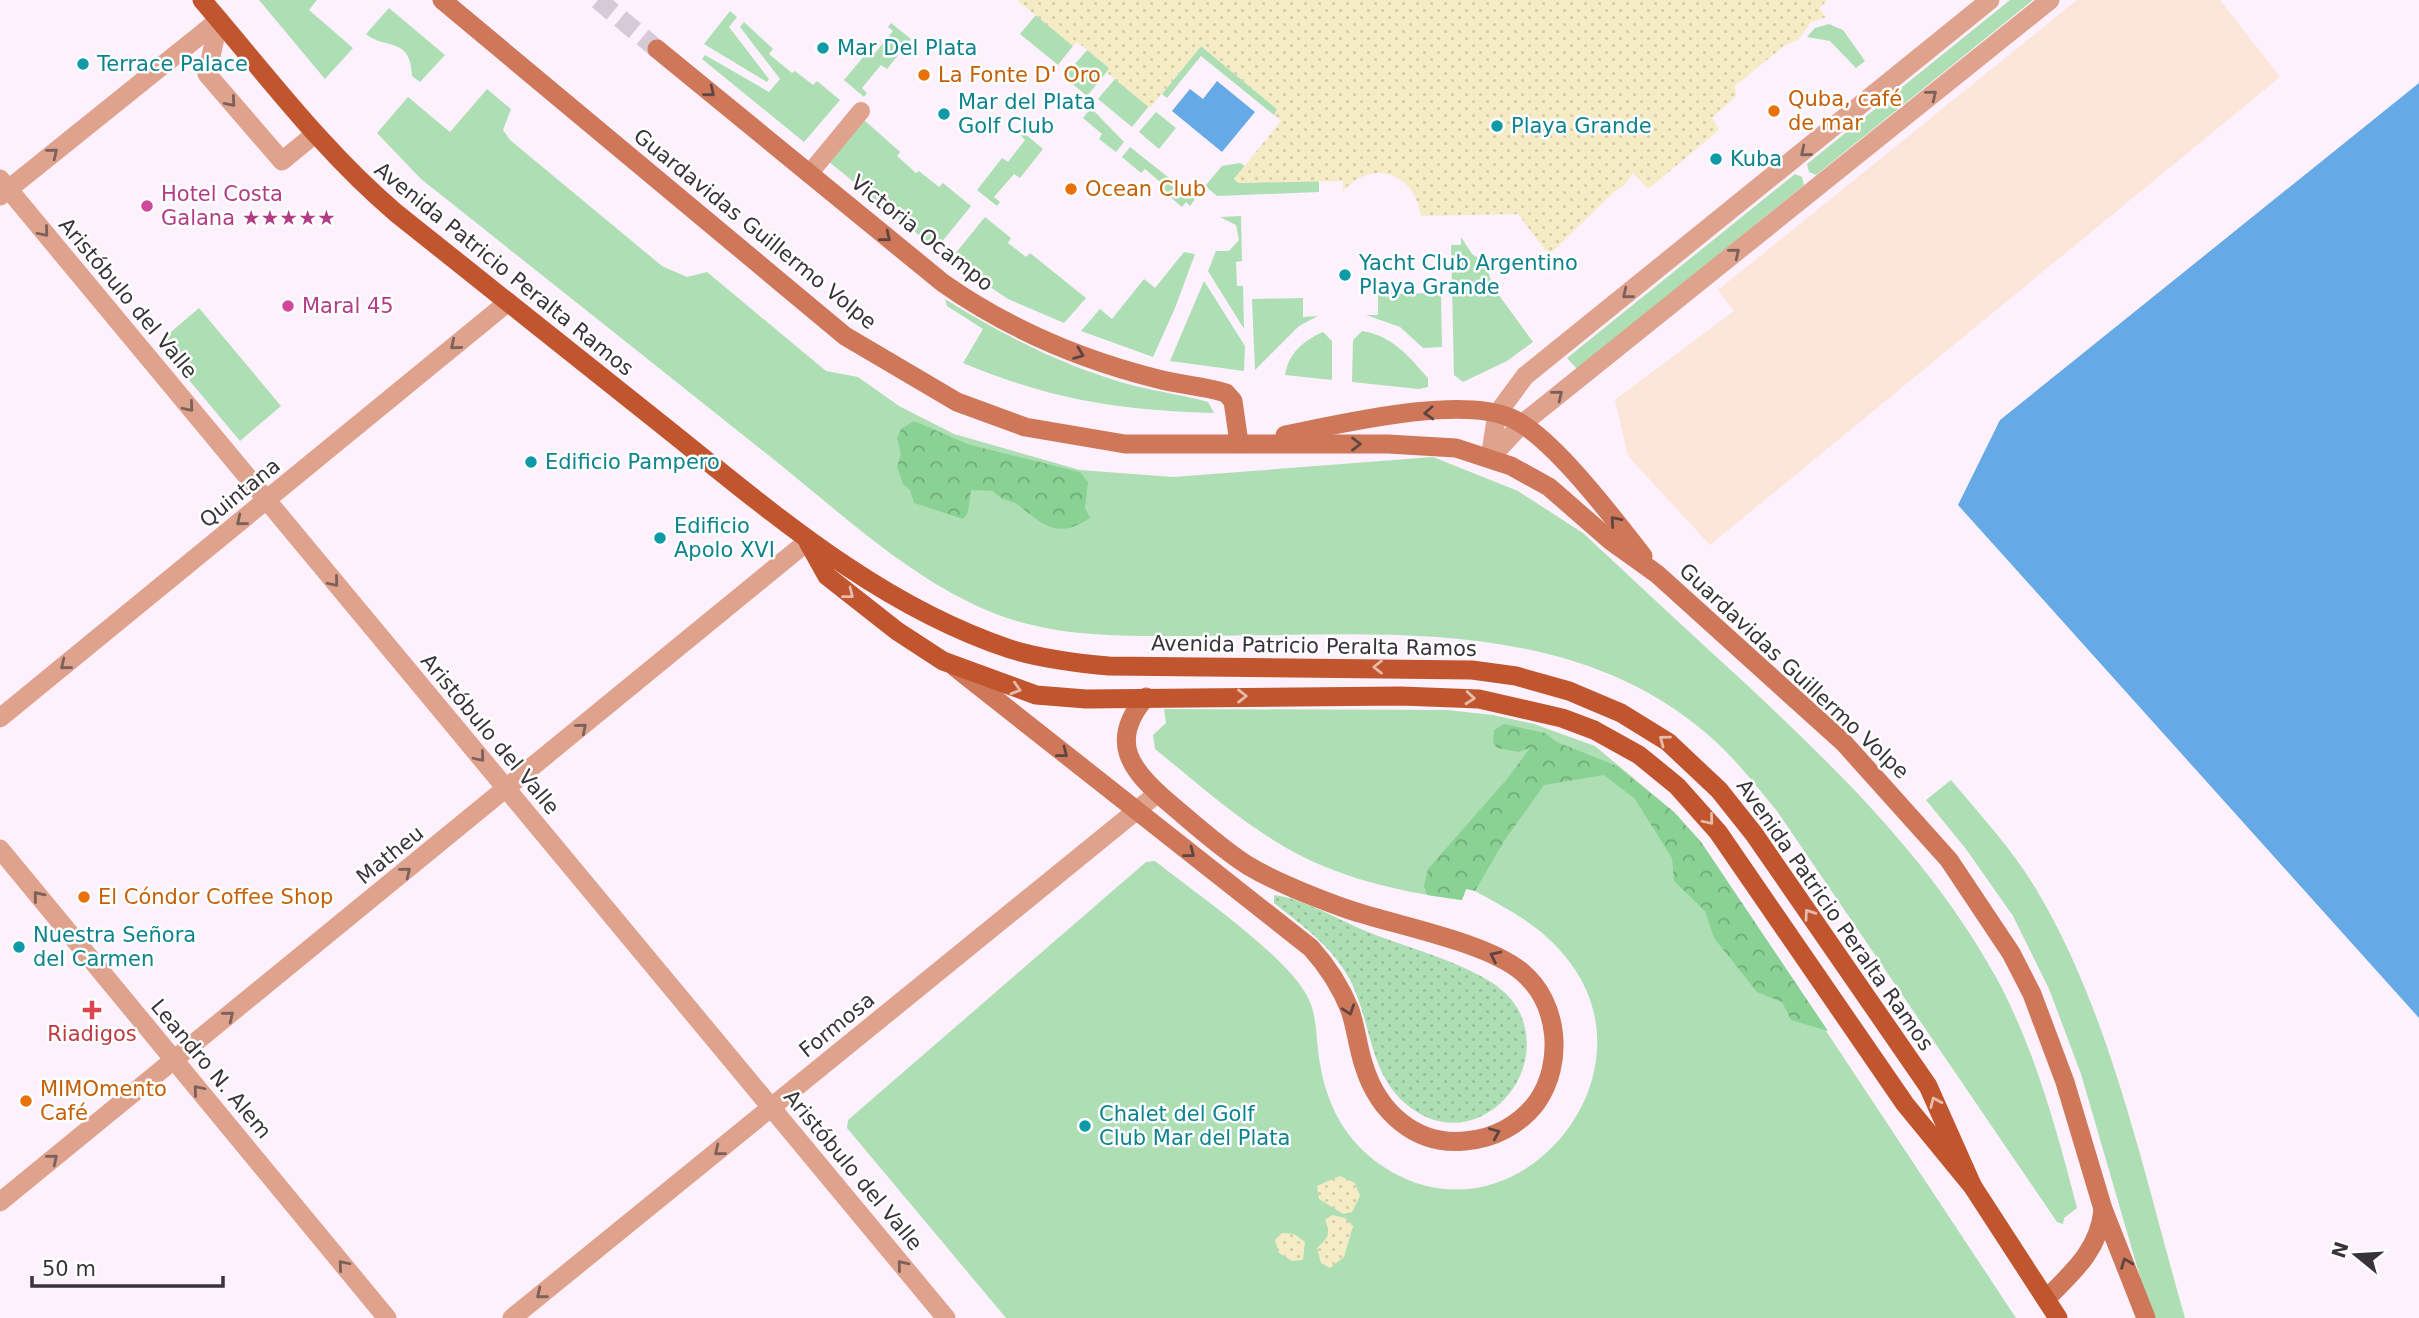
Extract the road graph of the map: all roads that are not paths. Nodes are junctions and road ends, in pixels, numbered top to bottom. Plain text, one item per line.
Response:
1 (202, 0) edge
2 (442, 0) edge
3 (1990, 0) edge
4 (2050, 0) edge
5 (219, 20) junction
6 (657, 49) tunnel mouth
7 (862, 111) dead end
8 (315, 134) junction
9 (809, 174) junction
10 (3, 188) edge
11 (508, 302) junction
12 (1497, 414) junction
13 (1522, 424) junction
14 (1239, 443) junction
15 (1490, 458) junction
16 (267, 500) junction
17 (808, 541) junction
18 (1657, 574) junction
19 (952, 665) junction
20 (1146, 697) junction
21 (0, 718) edge
22 (507, 790) junction
23 (1158, 793) junction
24 (1137, 811) junction
25 (0, 849) edge
26 (174, 1060) junction
27 (772, 1108) junction
28 (1973, 1187) junction
29 (0, 1202) edge
30 (2103, 1209) junction
31 (2046, 1299) junction
32 (387, 1318) edge
33 (512, 1318) edge
34 (946, 1318) edge
35 (2058, 1318) edge
36 (2146, 1318) edge

1 - 5 main road, Avenida Patricio Peralta Ramos
2 - 14 main road, Guardavidas Guillermo Volpe
3 -> 12 street
13 -> 4 street
5 - 8 main road, Avenida Patricio Peralta Ramos
5 -> 8 street
10 -> 5 street
6 -> 9 main road, Victoria Ocampo
7 - 9 street
8 - 11 main road, Avenida Patricio Peralta Ramos
9 -> 14 main road, Victoria Ocampo
10 -> 16 street, Aristóbulo del Valle
11 -> 16 street, Quintana
11 - 17 main road, Avenida Patricio Peralta Ramos
12 - 13 main road, Guardavidas Guillermo Volpe
12 -> 14 main road, Guardavidas Guillermo Volpe
12 - 15 street
13 - 15 street
18 -> 13 main road, Guardavidas Guillermo Volpe
14 -> 15 main road, Guardavidas Guillermo Volpe
15 - 18 main road, Guardavidas Guillermo Volpe
16 -> 21 street, Quintana
16 -> 22 street, Aristóbulo del Valle
17 -> 19 main road, Avenida Patricio Peralta Ramos
22 -> 17 street, Matheu
28 -> 17 main road, Avenida Patricio Peralta Ramos
18 - 30 main road, Guardavidas Guillermo Volpe
19 -> 20 main road, Avenida Patricio Peralta Ramos
19 -> 24 main road
20 - 23 main road
20 -> 28 main road, Avenida Patricio Peralta Ramos
26 -> 22 street, Matheu
22 - 27 street, Aristóbulo del Valle
23 - 24 street, Formosa
24 -> 23 main road
24 - 27 street, Formosa
26 -> 25 street, Leandro N. Alem
29 -> 26 street, Matheu
32 -> 26 street, Leandro N. Alem
27 -> 33 street, Formosa
34 -> 27 street, Aristóbulo del Valle
28 - 31 main road, Avenida Patricio Peralta Ramos
30 - 31 main road, Guardavidas Guillermo Volpe
36 -> 30 main road, Guardavidas Guillermo Volpe
31 - 35 main road, Avenida Patricio Peralta Ramos

